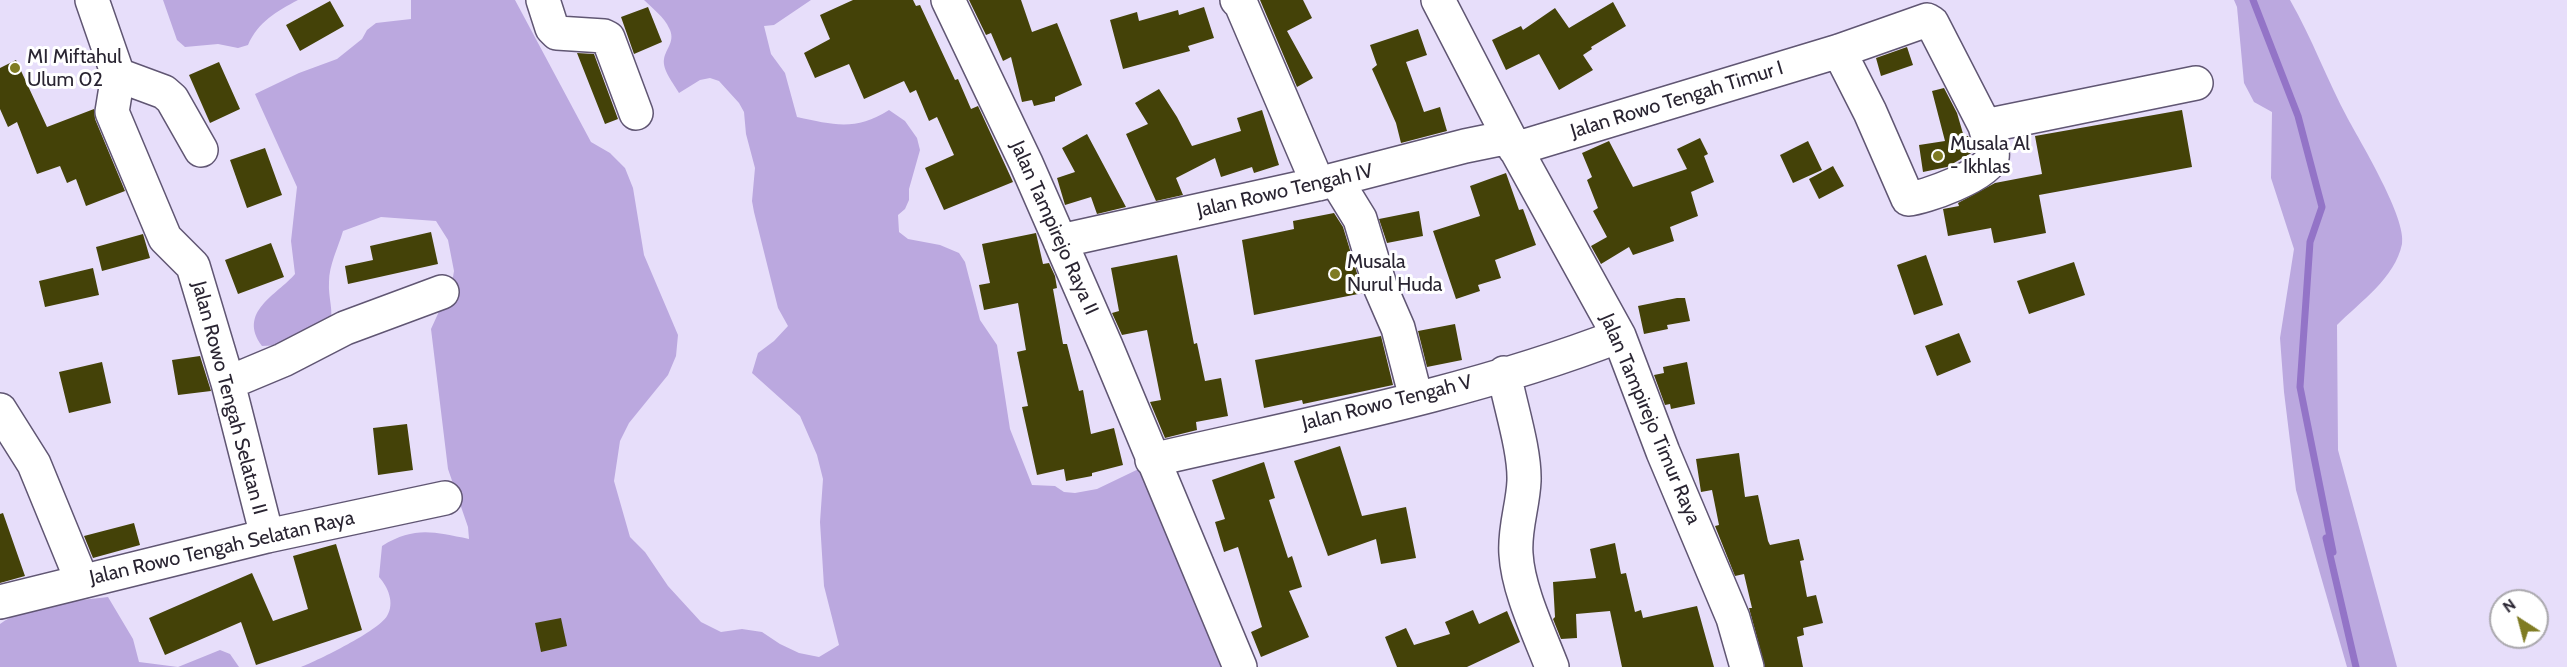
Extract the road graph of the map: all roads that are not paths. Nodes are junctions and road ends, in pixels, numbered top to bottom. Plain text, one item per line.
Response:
1 (92, 0) edge
2 (543, 0) edge
3 (948, 0) edge
4 (1238, 0) edge
5 (1438, 0) edge
6 (1839, 51) junction
7 (118, 75) junction
8 (2196, 83) dead end
9 (636, 113) dead end
10 (1985, 126) junction
11 (1512, 143) junction
12 (201, 150) dead end
13 (1327, 182) junction
14 (1060, 241) junction
15 (442, 292) dead end
16 (1619, 336) junction
17 (1504, 374) junction
18 (228, 383) junction
19 (1416, 398) junction
20 (0, 410) edge
21 (1152, 460) junction
22 (445, 498) dead end
23 (267, 536) junction
24 (82, 582) junction
25 (0, 602) edge
26 (1240, 667) edge
27 (1552, 667) edge
28 (1747, 667) edge

1 - 7 street, Jalan Rowo Tengah Selatan II
2 - 9 street
3 - 14 street, Jalan Tampirejo Raya II
4 - 13 street
5 - 11 street, Jalan Tampirejo Timur Raya
6 - 10 street, Jalan Rowo Tengah Timur I
6 - 10 street, Jalan Rowo Tengah Timur I
6 - 11 street, Jalan Rowo Tengah Timur I
7 - 12 street
7 - 18 street, Jalan Rowo Tengah Selatan II
8 - 10 street
11 - 13 street, Jalan Rowo Tengah IV
11 - 16 street, Jalan Tampirejo Timur Raya
13 - 14 street, Jalan Rowo Tengah IV
13 - 19 street
14 - 21 street, Jalan Tampirejo Raya II
15 - 18 street
16 - 17 street, Jalan Rowo Tengah V
16 - 28 street, Jalan Tampirejo Timur Raya
17 - 19 street, Jalan Rowo Tengah V
17 - 27 street
18 - 23 street, Jalan Rowo Tengah Selatan II
19 - 21 street, Jalan Rowo Tengah V
20 - 24 street
21 - 26 street, Jalan Tampirejo Raya II
22 - 23 street, Jalan Rowo Tengah Selatan Raya
23 - 24 street, Jalan Rowo Tengah Selatan Raya
24 - 25 street, Jalan Rowo Tengah Selatan Raya

